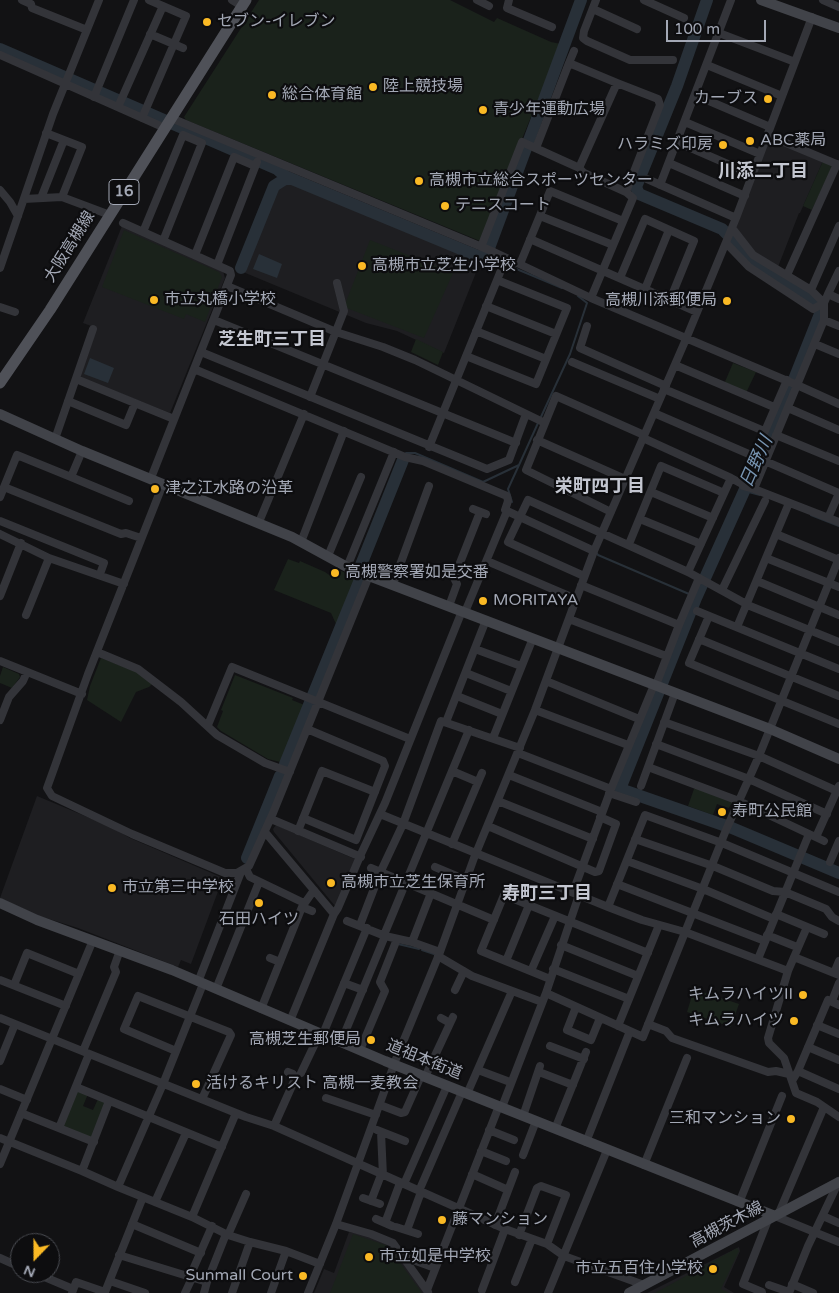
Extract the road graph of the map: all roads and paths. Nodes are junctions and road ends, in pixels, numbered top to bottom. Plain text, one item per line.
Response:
1 (22, 0) edge
2 (99, 0) edge
3 (134, 0) edge
4 (149, 0) edge
5 (232, 0) edge
6 (478, 0) edge
7 (509, 0) edge
8 (596, 0) edge
9 (644, 0) edge
10 (732, 0) edge
11 (761, 0) edge
12 (823, 0) edge
13 (244, 3) edge
14 (163, 6) junction
15 (489, 6) dead end
16 (839, 7) edge
17 (593, 9) junction
18 (812, 17) junction
19 (684, 18) dead end
20 (552, 27) dead end
21 (839, 28) edge
22 (87, 30) junction
23 (637, 30) dead end
24 (719, 33) junction
25 (150, 34) junction
26 (173, 44) junction
27 (183, 48) dead end
28 (574, 51) dead end
29 (0, 55) edge
30 (673, 60) dead end
31 (795, 62) junction
32 (569, 63) junction
33 (707, 65) junction
34 (617, 83) junction
35 (65, 84) junction
36 (695, 95) junction
37 (782, 96) junction
38 (94, 97) junction
39 (118, 107) junction
40 (142, 118) junction
41 (685, 122) junction
42 (168, 123) junction
43 (193, 128) junction
44 (769, 131) junction
45 (46, 133) junction
46 (189, 138) junction
47 (64, 140) junction
48 (677, 142) junction
49 (535, 147) junction
50 (760, 154) junction
51 (257, 161) junction
52 (669, 163) junction
53 (838, 164) edge
54 (580, 168) junction
55 (753, 175) junction
56 (647, 179) dead end
57 (660, 185) junction
58 (0, 190) edge
59 (626, 192) junction
60 (745, 196) junction
61 (62, 197) junction
62 (41, 198) junction
63 (24, 199) junction
64 (110, 215) junction
65 (18, 216) junction
66 (540, 216) junction
67 (736, 218) junction
68 (623, 222) junction
69 (123, 223) dead end
70 (839, 226) edge
71 (732, 228) junction
72 (669, 230) junction
73 (142, 232) junction
74 (530, 239) junction
75 (163, 241) junction
76 (726, 243) junction
77 (613, 246) junction
78 (483, 248) junction
79 (195, 255) junction
80 (506, 258) junction
81 (764, 262) junction
82 (520, 264) junction
83 (217, 265) junction
84 (0, 268) edge
85 (602, 271) junction
86 (839, 271) edge
87 (757, 272) junction
88 (786, 275) junction
89 (620, 278) junction
90 (497, 280) junction
91 (337, 283) dead end
92 (227, 286) junction
93 (645, 289) junction
94 (811, 290) junction
95 (828, 294) junction
96 (591, 298) junction
97 (839, 299) edge
98 (670, 300) junction
99 (824, 303) junction
100 (486, 306) junction
101 (0, 307) edge
102 (15, 312) dead end
103 (698, 312) junction
104 (214, 320) junction
105 (824, 320) junction
106 (587, 326) dead end
107 (839, 326) edge
108 (93, 329) dead end
109 (476, 331) junction
110 (336, 332) junction
111 (556, 334) junction
112 (686, 339) junction
113 (814, 344) junction
114 (201, 352) junction
115 (839, 354) edge
116 (466, 356) junction
117 (546, 359) junction
118 (572, 362) dead end
119 (324, 365) junction
120 (675, 365) junction
121 (194, 369) junction
122 (76, 379) junction
123 (456, 381) junction
124 (0, 383) edge
125 (792, 383) junction
126 (665, 388) junction
127 (310, 397) junction
128 (660, 399) junction
129 (68, 401) junction
130 (134, 403) junction
131 (839, 404) edge
132 (774, 407) junction
133 (788, 408) junction
134 (654, 413) junction
135 (0, 414) edge
136 (304, 414) junction
137 (442, 414) junction
138 (526, 414) junction
139 (174, 419) junction
140 (545, 422) junction
141 (839, 430) edge
142 (344, 431) junction
143 (764, 431) junction
144 (776, 435) junction
145 (644, 436) junction
146 (55, 439) junction
147 (537, 440) junction
148 (516, 443) junction
149 (429, 447) junction
150 (82, 451) junction
151 (394, 452) junction
152 (754, 457) junction
153 (839, 461) edge
154 (766, 462) junction
155 (71, 477) junction
156 (361, 477) dead end
157 (151, 478) junction
158 (731, 478) junction
159 (625, 479) junction
160 (163, 484) junction
161 (742, 484) junction
162 (429, 486) dead end
163 (4, 487) junction
164 (754, 489) junction
165 (650, 492) junction
166 (724, 493) junction
167 (0, 497) edge
168 (129, 501) dead end
169 (765, 501) dead end
170 (789, 503) junction
171 (480, 511) dead end
172 (507, 511) junction
173 (611, 512) junction
174 (520, 516) junction
175 (640, 518) junction
176 (713, 518) junction
177 (828, 518) junction
178 (0, 521) edge
179 (259, 522) junction
180 (839, 522) edge
181 (602, 533) junction
182 (0, 534) edge
183 (776, 534) junction
184 (142, 538) junction
185 (301, 542) junction
186 (21, 543) junction
187 (629, 544) junction
188 (701, 544) junction
189 (594, 551) junction
190 (328, 556) junction
191 (49, 558) junction
192 (766, 558) junction
193 (839, 559) edge
194 (487, 561) junction
195 (347, 566) junction
196 (688, 572) junction
197 (100, 574) junction
198 (369, 576) junction
199 (584, 576) junction
200 (699, 578) junction
201 (757, 581) junction
202 (828, 583) junction
203 (124, 584) junction
204 (393, 584) junction
205 (581, 585) junction
206 (839, 587) edge
207 (722, 590) junction
208 (0, 596) edge
209 (576, 600) junction
210 (747, 604) junction
211 (449, 606) junction
212 (819, 607) junction
213 (463, 611) junction
214 (696, 611) dead end
215 (839, 615) edge
216 (26, 616) dead end
217 (708, 616) junction
218 (569, 619) junction
219 (486, 620) junction
220 (679, 625) junction
221 (737, 628) junction
222 (809, 630) junction
223 (533, 638) junction
224 (698, 639) junction
225 (839, 642) edge
226 (558, 648) junction
227 (475, 649) junction
228 (97, 652) junction
229 (800, 653) junction
230 (666, 656) junction
231 (0, 661) edge
232 (521, 666) junction
233 (839, 669) edge
234 (27, 672) junction
235 (466, 673) junction
236 (790, 676) junction
237 (546, 681) junction
238 (655, 685) junction
239 (511, 691) junction
240 (675, 693) junction
241 (82, 694) junction
242 (457, 696) junction
243 (839, 696) edge
244 (313, 700) junction
245 (781, 701) junction
246 (535, 710) junction
247 (502, 714) junction
248 (639, 719) junction
249 (0, 720) edge
250 (446, 722) junction
251 (664, 722) junction
252 (839, 724) edge
253 (208, 725) junction
254 (307, 729) junction
255 (770, 729) junction
256 (469, 730) junction
257 (493, 738) junction
258 (410, 739) junction
259 (656, 744) junction
260 (628, 745) junction
261 (519, 751) junction
262 (759, 756) junction
263 (839, 758) edge
264 (648, 767) junction
265 (452, 771) junction
266 (290, 772) junction
267 (482, 773) dead end
268 (509, 775) junction
269 (749, 779) junction
270 (478, 782) junction
271 (641, 786) dead end
272 (838, 788) edge
273 (610, 791) junction
274 (375, 792) junction
275 (498, 801) junction
276 (739, 801) junction
277 (636, 802) dead end
278 (380, 814) junction
279 (826, 814) junction
280 (601, 815) junction
281 (303, 818) junction
282 (270, 819) junction
283 (403, 824) junction
284 (488, 826) junction
285 (298, 831) junction
286 (265, 832) junction
287 (426, 833) junction
288 (813, 835) junction
289 (593, 838) junction
290 (635, 839) junction
291 (824, 841) dead end
292 (839, 841) edge
293 (722, 843) junction
294 (452, 844) junction
295 (476, 853) junction
296 (361, 857) junction
297 (626, 861) junction
298 (830, 862) dead end
299 (582, 866) junction
300 (713, 866) junction
301 (435, 867) dead end
302 (371, 868) dead end
303 (243, 871) junction
304 (793, 872) junction
305 (380, 873) junction
306 (466, 880) junction
307 (259, 882) junction
308 (405, 883) junction
309 (617, 884) junction
310 (703, 889) junction
311 (314, 890) junction
312 (785, 892) junction
313 (839, 892) edge
314 (431, 893) junction
315 (576, 894) junction
316 (0, 903) edge
317 (293, 903) dead end
318 (457, 905) junction
319 (303, 906) junction
320 (529, 906) junction
321 (608, 907) junction
322 (312, 911) dead end
323 (694, 913) junction
324 (334, 914) junction
325 (555, 916) junction
326 (775, 916) junction
327 (347, 920) dead end
328 (494, 920) junction
329 (839, 920) edge
330 (569, 922) junction
331 (659, 925) junction
332 (364, 926) junction
333 (807, 927) junction
334 (686, 932) junction
335 (824, 934) dead end
336 (385, 935) junction
337 (766, 938) junction
338 (397, 939) junction
339 (93, 940) junction
340 (412, 942) junction
341 (562, 945) junction
342 (797, 947) junction
343 (120, 950) junction
344 (648, 953) junction
345 (439, 954) junction
346 (794, 957) junction
347 (270, 958) dead end
348 (758, 960) junction
349 (506, 961) junction
350 (839, 961) edge
351 (280, 962) junction
352 (553, 970) junction
353 (464, 971) junction
354 (531, 971) junction
355 (788, 971) junction
356 (79, 974) junction
357 (837, 974) edge
358 (638, 976) junction
359 (550, 979) junction
360 (0, 980) edge
361 (200, 983) junction
362 (344, 983) junction
363 (839, 983) edge
364 (14, 985) junction
365 (216, 989) junction
366 (363, 990) junction
367 (455, 990) dead end
368 (512, 991) junction
369 (546, 993) junction
370 (629, 999) junction
371 (542, 1002) junction
372 (835, 1003) edge
373 (66, 1006) junction
374 (576, 1007) junction
375 (262, 1009) junction
376 (190, 1016) junction
377 (0, 1018) edge
378 (441, 1018) dead end
379 (600, 1018) junction
380 (290, 1021) junction
381 (15, 1024) junction
382 (648, 1024) junction
383 (817, 1025) junction
384 (618, 1026) junction
385 (630, 1031) junction
386 (321, 1034) junction
387 (839, 1034) edge
388 (53, 1039) junction
389 (341, 1042) junction
390 (550, 1046) dead end
391 (808, 1047) junction
392 (427, 1049) dead end
393 (360, 1050) junction
394 (176, 1051) junction
395 (86, 1052) junction
396 (436, 1053) junction
397 (1, 1056) edge
398 (687, 1058) dead end
399 (839, 1060) edge
400 (394, 1065) junction
401 (478, 1070) junction
402 (798, 1071) junction
403 (288, 1072) dead end
404 (300, 1073) dead end
405 (423, 1076) junction
406 (791, 1078) junction
407 (510, 1082) junction
408 (163, 1084) junction
409 (573, 1085) junction
410 (447, 1086) junction
411 (76, 1087) junction
412 (839, 1088) edge
413 (0, 1089) edge
414 (465, 1093) junction
415 (782, 1096) dead end
416 (331, 1097) dead end
417 (202, 1099) junction
418 (27, 1100) junction
419 (109, 1101) junction
420 (380, 1105) junction
421 (500, 1107) junction
422 (824, 1107) junction
423 (236, 1113) junction
424 (21, 1114) junction
425 (376, 1115) junction
426 (523, 1116) junction
427 (839, 1116) edge
428 (148, 1118) junction
429 (536, 1122) junction
430 (274, 1126) junction
431 (58, 1128) junction
432 (372, 1128) junction
433 (555, 1129) junction
434 (489, 1130) junction
435 (381, 1132) junction
436 (186, 1133) junction
437 (0, 1138) edge
438 (514, 1140) dead end
439 (405, 1141) dead end
440 (9, 1142) junction
441 (94, 1142) junction
442 (586, 1142) junction
443 (222, 1148) junction
444 (607, 1150) junction
445 (481, 1151) junction
446 (523, 1155) dead end
447 (506, 1161) dead end
448 (0, 1164) edge
449 (358, 1164) junction
450 (644, 1165) junction
451 (82, 1171) junction
452 (515, 1172) dead end
453 (472, 1174) junction
454 (382, 1175) junction
455 (402, 1184) junction
456 (838, 1185) edge
457 (118, 1187) junction
458 (508, 1190) junction
459 (420, 1191) junction
460 (246, 1194) dead end
461 (143, 1197) junction
462 (363, 1198) dead end
463 (371, 1201) junction
464 (156, 1202) junction
465 (739, 1203) junction
466 (380, 1204) dead end
467 (458, 1208) junction
468 (823, 1216) junction
469 (192, 1217) junction
470 (774, 1217) junction
471 (376, 1219) dead end
472 (839, 1223) edge
473 (132, 1224) junction
474 (336, 1224) junction
475 (391, 1225) junction
476 (495, 1225) junction
477 (212, 1226) junction
478 (505, 1229) junction
479 (407, 1230) junction
480 (816, 1232) junction
481 (227, 1234) junction
482 (418, 1234) dead end
483 (519, 1235) junction
484 (532, 1239) junction
485 (250, 1242) junction
486 (839, 1242) edge
487 (547, 1244) junction
488 (286, 1251) junction
489 (201, 1253) junction
490 (119, 1255) junction
491 (402, 1256) junction
492 (564, 1256) junction
493 (320, 1264) junction
494 (435, 1268) junction
495 (192, 1278) junction
496 (110, 1281) junction
497 (207, 1282) junction
498 (515, 1282) dead end
499 (56, 1283) edge
500 (792, 1284) junction
501 (644, 1285) junction
502 (769, 1285) dead end
503 (482, 1290) dead end
504 (72, 1291) edge
505 (428, 1292) edge
506 (145, 1293) edge
507 (185, 1293) edge
508 (204, 1293) edge
509 (232, 1293) edge
510 (271, 1293) edge
511 (308, 1293) edge
512 (548, 1293) edge
513 (629, 1293) edge
514 (762, 1293) edge
515 (789, 1293) edge
516 (813, 1293) edge

1 - 22 street
2 - 22 street
3 - 38 street
4 - 14 street
5 - 13 street
6 - 15 street
7 - 20 street
8 - 17 street
9 - 19 street
10 - 24 street
11 - 18 street
12 - 16 street
13 - 42 main road, 大阪高槻線 / 16
14 - 25 street
14 - 26 street
17 - 23 street
17 - 30 street
18 - 21 street
18 - 31 street
22 - 35 street
24 - 31 street
24 - 33 street
25 - 26 street
25 - 39 street
26 - 27 street
26 - 40 street
28 - 32 street
29 - 35 street
31 - 37 street
32 - 34 street
32 - 49 street
33 - 36 street
33 - 37 street
34 - 54 street
34 - 59 street
35 - 38 street
35 - 45 street
36 - 41 street
36 - 44 street
37 - 44 street
38 - 39 street
39 - 40 street
40 - 42 street
41 - 48 street
41 - 50 street
42 - 43 street
42 - 64 main road, 大阪高槻線 / 16
43 - 46 street
43 - 51 street
44 - 50 street
44 - 53 street
45 - 47 street
45 - 63 street
46 - 73 street
46 - 75 street
47 - 61 street
47 - 62 street
48 - 52 street
48 - 55 street
49 - 54 street
49 - 78 street
50 - 55 street
51 - 78 street
51 - 79 street
51 - 83 street
52 - 57 street
52 - 60 street
53 - 88 street
54 - 59 street
55 - 60 street
56 - 57 street
57 - 67 street
58 - 65 street
59 - 68 street
60 - 67 street
61 - 62 street
61 - 64 street
62 - 63 street
63 - 65 street
64 - 124 main road, 大阪高槻線 / 16
65 - 84 street
66 - 68 street
66 - 74 street
66 - 77 street
67 - 71 street
68 - 77 street
69 - 73 street
70 - 94 street
71 - 76 street
71 - 81 street
72 - 89 street
72 - 93 street
72 - 98 street
73 - 75 street
74 - 82 street
74 - 85 street
75 - 79 street
76 - 87 street
76 - 103 street
77 - 85 street
78 - 80 street
79 - 83 street
80 - 82 street
80 - 90 street
81 - 87 street
81 - 88 street
82 - 96 street
83 - 92 street
85 - 89 street
85 - 96 street
86 - 95 street
87 - 99 street
88 - 94 street
89 - 93 street
90 - 100 street
90 - 111 street
91 - 110 street
92 - 104 street
92 - 110 street
93 - 98 street
94 - 99 street
95 - 97 street
95 - 99 street
96 - 112 street
98 - 103 street
99 - 105 street
100 - 109 street
100 - 111 street
101 - 102 street
103 - 112 street
104 - 114 street
104 - 119 street
105 - 107 street
105 - 113 street
106 - 126 street
108 - 122 street
109 - 116 street
109 - 117 street
110 - 119 street
110 - 123 street
111 - 117 street
112 - 120 street
112 - 125 street
113 - 115 street
113 - 125 street
114 - 121 street
114 - 127 street
116 - 117 street
116 - 123 street
118 - 128 street
119 - 127 street
119 - 137 street
120 - 126 street
120 - 132 street
121 - 136 street
121 - 139 street
122 - 129 street
122 - 130 street
123 - 137 street
123 - 138 street
125 - 131 street
125 - 132 street
125 - 133 street
126 - 128 street
126 - 143 street
127 - 149 street
128 - 134 street
129 - 130 street
129 - 146 street
130 - 139 street
132 - 143 street
133 - 141 street
133 - 144 street
134 - 145 street
134 - 152 street
135 - 146 street
136 - 142 street
136 - 179 street
137 - 148 street
137 - 149 street
138 - 140 street
138 - 148 street
139 - 157 street
140 - 145 street
140 - 147 street
142 - 151 street
142 - 185 street
143 - 152 street
144 - 153 street
144 - 154 street
145 - 158 street
145 - 159 street
146 - 150 street
147 - 159 street
147 - 173 street
148 - 149 street
150 - 155 street
150 - 157 street
151 - 172 street
151 - 195 street
152 - 154 street
152 - 161 street
154 - 164 street
154 - 177 street
155 - 163 street
155 - 168 street
156 - 190 street
157 - 160 street
158 - 161 street
158 - 166 street
159 - 173 street
160 - 179 street
160 - 184 street
161 - 164 street
162 - 204 street
163 - 167 street
163 - 184 street
164 - 170 street
165 - 166 street
165 - 175 street
165 - 176 street
166 - 176 street
169 - 207 street
170 - 177 street
170 - 183 street
171 - 211 street
172 - 174 street
172 - 194 street
173 - 181 street
174 - 181 street
174 - 189 street
174 - 199 street
175 - 187 street
175 - 188 street
176 - 188 street
177 - 180 street
178 - 197 street
179 - 185 street
181 - 187 street
181 - 189 street
182 - 186 street
183 - 192 street
183 - 193 street
184 - 203 street
185 - 190 street
186 - 191 street
186 - 208 street
187 - 196 street
188 - 196 street
189 - 199 street
190 - 195 street
191 - 197 street
191 - 216 street
192 - 201 street
192 - 202 street
193 - 202 street
194 - 209 street
194 - 213 street
195 - 198 street
196 - 200 street
197 - 203 street
198 - 204 street
198 - 244 street
199 - 205 street
200 - 207 street
200 - 220 street
201 - 210 street
201 - 212 street
202 - 206 street
202 - 212 street
203 - 228 street
204 - 211 street
205 - 209 street
205 - 220 street
207 - 210 street
209 - 218 street
210 - 221 street
210 - 222 street
211 - 213 street
212 - 215 street
212 - 222 street
213 - 219 street
213 - 258 street
214 - 217 street
217 - 221 street
217 - 224 street
218 - 226 street
218 - 230 street
219 - 223 street
219 - 227 street
220 - 230 street
221 - 229 street
222 - 225 street
222 - 229 street
223 - 226 street
223 - 232 street
224 - 236 street
224 - 245 street
226 - 237 street
226 - 238 street
227 - 232 street
227 - 235 street
228 - 241 street
228 - 253 street
229 - 233 street
229 - 236 street
230 - 238 street
231 - 234 street
232 - 239 street
234 - 241 street
234 - 249 street
235 - 239 street
235 - 242 street
236 - 243 street
236 - 245 street
237 - 246 street
237 - 248 street
238 - 240 street
238 - 248 street
239 - 247 street
240 - 251 street
240 - 255 street
241 - 303 street
242 - 247 street
242 - 250 street
244 - 253 street
244 - 254 street
244 - 258 street
245 - 252 street
245 - 255 street
246 - 260 street
246 - 261 street
247 - 257 street
248 - 260 street
250 - 256 street
250 - 283 street
251 - 259 street
251 - 262 street
253 - 266 street
254 - 266 street
254 - 274 street
255 - 262 street
255 - 263 street
256 - 257 street
256 - 265 street
257 - 261 street
258 - 278 street
259 - 264 street
259 - 269 street
260 - 273 street
261 - 268 street
261 - 273 street
262 - 269 street
262 - 272 street
264 - 271 street
264 - 276 street
265 - 270 street
265 - 287 street
266 - 282 street
267 - 270 street
268 - 275 street
268 - 280 street
269 - 276 street
269 - 279 street
270 - 294 street
272 - 279 street
273 - 277 street
273 - 280 street
274 - 281 street
274 - 281 street
275 - 284 street
275 - 289 street
276 - 288 street
276 - 293 street
278 - 283 street
278 - 296 street
279 - 288 street
280 - 289 street
280 - 299 street
281 - 285 street
282 - 285 street
282 - 286 street
283 - 287 street
283 - 305 street
284 - 295 street
284 - 299 street
285 - 296 street
286 - 303 street
286 - 311 street
287 - 294 street
287 - 308 street
288 - 291 street
288 - 304 street
289 - 299 street
290 - 293 street
290 - 297 street
290 - 300 street
292 - 298 street
293 - 300 street
293 - 304 street
294 - 295 street
295 - 306 street
295 - 315 street
296 - 324 street
297 - 309 street
297 - 310 street
299 - 315 street
300 - 310 street
300 - 312 street
301 - 306 street
302 - 305 street
303 - 307 street
303 - 361 street
304 - 312 street
304 - 313 street
305 - 308 street
305 - 332 street
306 - 318 street
307 - 319 street
307 - 365 street
308 - 314 street
308 - 336 street
309 - 321 street
309 - 323 street
310 - 323 street
310 - 326 street
311 - 319 street
311 - 324 street
312 - 326 street
312 - 329 street
314 - 318 street
314 - 340 street
315 - 321 street
315 - 330 street
316 - 339 street, 道祖本街道
317 - 319 street
318 - 328 street
318 - 345 street
319 - 322 street
319 - 351 street
320 - 325 street
320 - 328 street
320 - 349 street
321 - 331 street
323 - 334 street
323 - 337 street
324 - 380 street
325 - 330 street
325 - 354 street
326 - 333 street
326 - 337 street
327 - 332 street
328 - 349 street
330 - 341 street
330 - 344 street
331 - 334 street
331 - 344 street
332 - 336 street
332 - 362 street
333 - 335 street
333 - 342 street
334 - 348 street
334 - 382 street
336 - 338 street
336 - 366 street
337 - 342 street
337 - 348 street
338 - 340 street
338 - 393 street
339 - 343 street, 道祖本街道
339 - 356 street
340 - 345 street
341 - 352 street
341 - 358 street
342 - 346 street
343 - 361 street, 道祖本街道
343 - 395 street
344 - 358 street
345 - 353 street
345 - 400 street
346 - 355 street
346 - 357 street
347 - 351 street
348 - 355 street
349 - 354 street
350 - 357 street
351 - 375 street
352 - 359 street
352 - 370 street
353 - 367 street
353 - 368 street
354 - 359 street
355 - 406 street
356 - 364 street
356 - 373 street
358 - 370 street
359 - 369 street
360 - 364 street
361 - 365 street, 道祖本街道
361 - 376 street
362 - 366 street
362 - 386 street
363 - 372 street
364 - 373 street
365 - 375 street, 道祖本街道
366 - 389 street
368 - 371 street
368 - 401 street
369 - 371 street
369 - 374 street
370 - 384 street
371 - 407 street
372 - 383 street
373 - 388 street
374 - 379 street
374 - 379 street
375 - 380 street, 道祖本街道
376 - 394 street
376 - 394 street
376 - 417 street
377 - 381 street
378 - 396 street
379 - 384 street
380 - 386 street, 道祖本街道
381 - 388 street
381 - 397 street
382 - 385 street
382 - 406 street
383 - 387 street
383 - 391 street
384 - 385 street
385 - 442 street
386 - 389 street, 道祖本街道
386 - 404 street
388 - 395 street
388 - 418 street
389 - 393 street, 道祖本街道
390 - 409 street
391 - 399 street
391 - 402 street
392 - 396 street
393 - 400 street, 道祖本街道
394 - 408 street
395 - 408 street
395 - 411 street
396 - 405 street
398 - 450 street
400 - 405 street, 道祖本街道
400 - 420 street
401 - 407 street
401 - 414 street
402 - 406 street
402 - 412 street
403 - 430 street
405 - 410 street, 道祖本街道
405 - 420 street
406 - 422 street
407 - 421 street
408 - 417 street
408 - 428 street
409 - 426 street
409 - 433 street
410 - 414 street, 道祖本街道
410 - 455 street
411 - 419 street
411 - 431 street
413 - 418 street
414 - 421 street, 道祖本街道
414 - 459 street
415 - 465 street
416 - 425 street
417 - 423 street
418 - 424 street
419 - 428 street
419 - 441 street
420 - 425 street
421 - 426 street, 道祖本街道
421 - 434 street
422 - 427 street
422 - 470 street
423 - 430 street
423 - 443 street
424 - 431 street
424 - 440 street
425 - 432 street
426 - 429 street, 道祖本街道
428 - 436 street
428 - 457 street
429 - 433 street, 道祖本街道
429 - 446 street
430 - 449 street
431 - 441 street
432 - 435 street
432 - 449 street
433 - 442 street, 道祖本街道
434 - 438 street
434 - 445 street
435 - 439 street
435 - 454 street
436 - 443 street
436 - 464 street
437 - 440 street
440 - 448 street
440 - 451 street
441 - 451 street
442 - 444 street, 道祖本街道
443 - 469 street
444 - 450 street, 道祖本街道
444 - 492 street
445 - 447 street
445 - 453 street
449 - 454 street
449 - 474 street
450 - 465 street, 道祖本街道
451 - 457 street
452 - 458 street
453 - 458 street
453 - 467 street
454 - 455 street
454 - 463 street
455 - 459 street
455 - 475 street
456 - 468 street
456 - 470 street, 高槻茨木線
457 - 461 street
458 - 476 street
459 - 467 street
459 - 479 street
460 - 481 street
461 - 464 street
461 - 473 street
462 - 463 street
463 - 466 street
464 - 469 street
465 - 470 street, 道祖本街道
467 - 476 street
467 - 494 street
468 - 472 street
468 - 480 street
469 - 477 street
470 - 480 street, 道祖本街道
470 - 501 street, 高槻茨木線
470 - 514 street
471 - 475 street
473 - 489 street
473 - 490 street
474 - 491 street
474 - 493 street
475 - 479 street
476 - 478 street
477 - 481 street
477 - 489 street
478 - 483 street
478 - 503 street
479 - 482 street
480 - 486 street, 道祖本街道
480 - 500 street
481 - 485 street
481 - 497 street
483 - 484 street
483 - 487 street
484 - 487 street
484 - 498 street
485 - 488 street
485 - 509 street
487 - 492 street
488 - 493 street
488 - 510 street
489 - 495 street
490 - 495 street
490 - 496 street
491 - 494 street
491 - 505 street
492 - 501 street
492 - 512 street
493 - 511 street
494 - 505 street
495 - 497 street
495 - 507 street
496 - 504 street
496 - 506 street
497 - 508 street
499 - 504 street
500 - 515 street
500 - 516 street
501 - 513 street, 高槻茨木線
502 - 515 street

